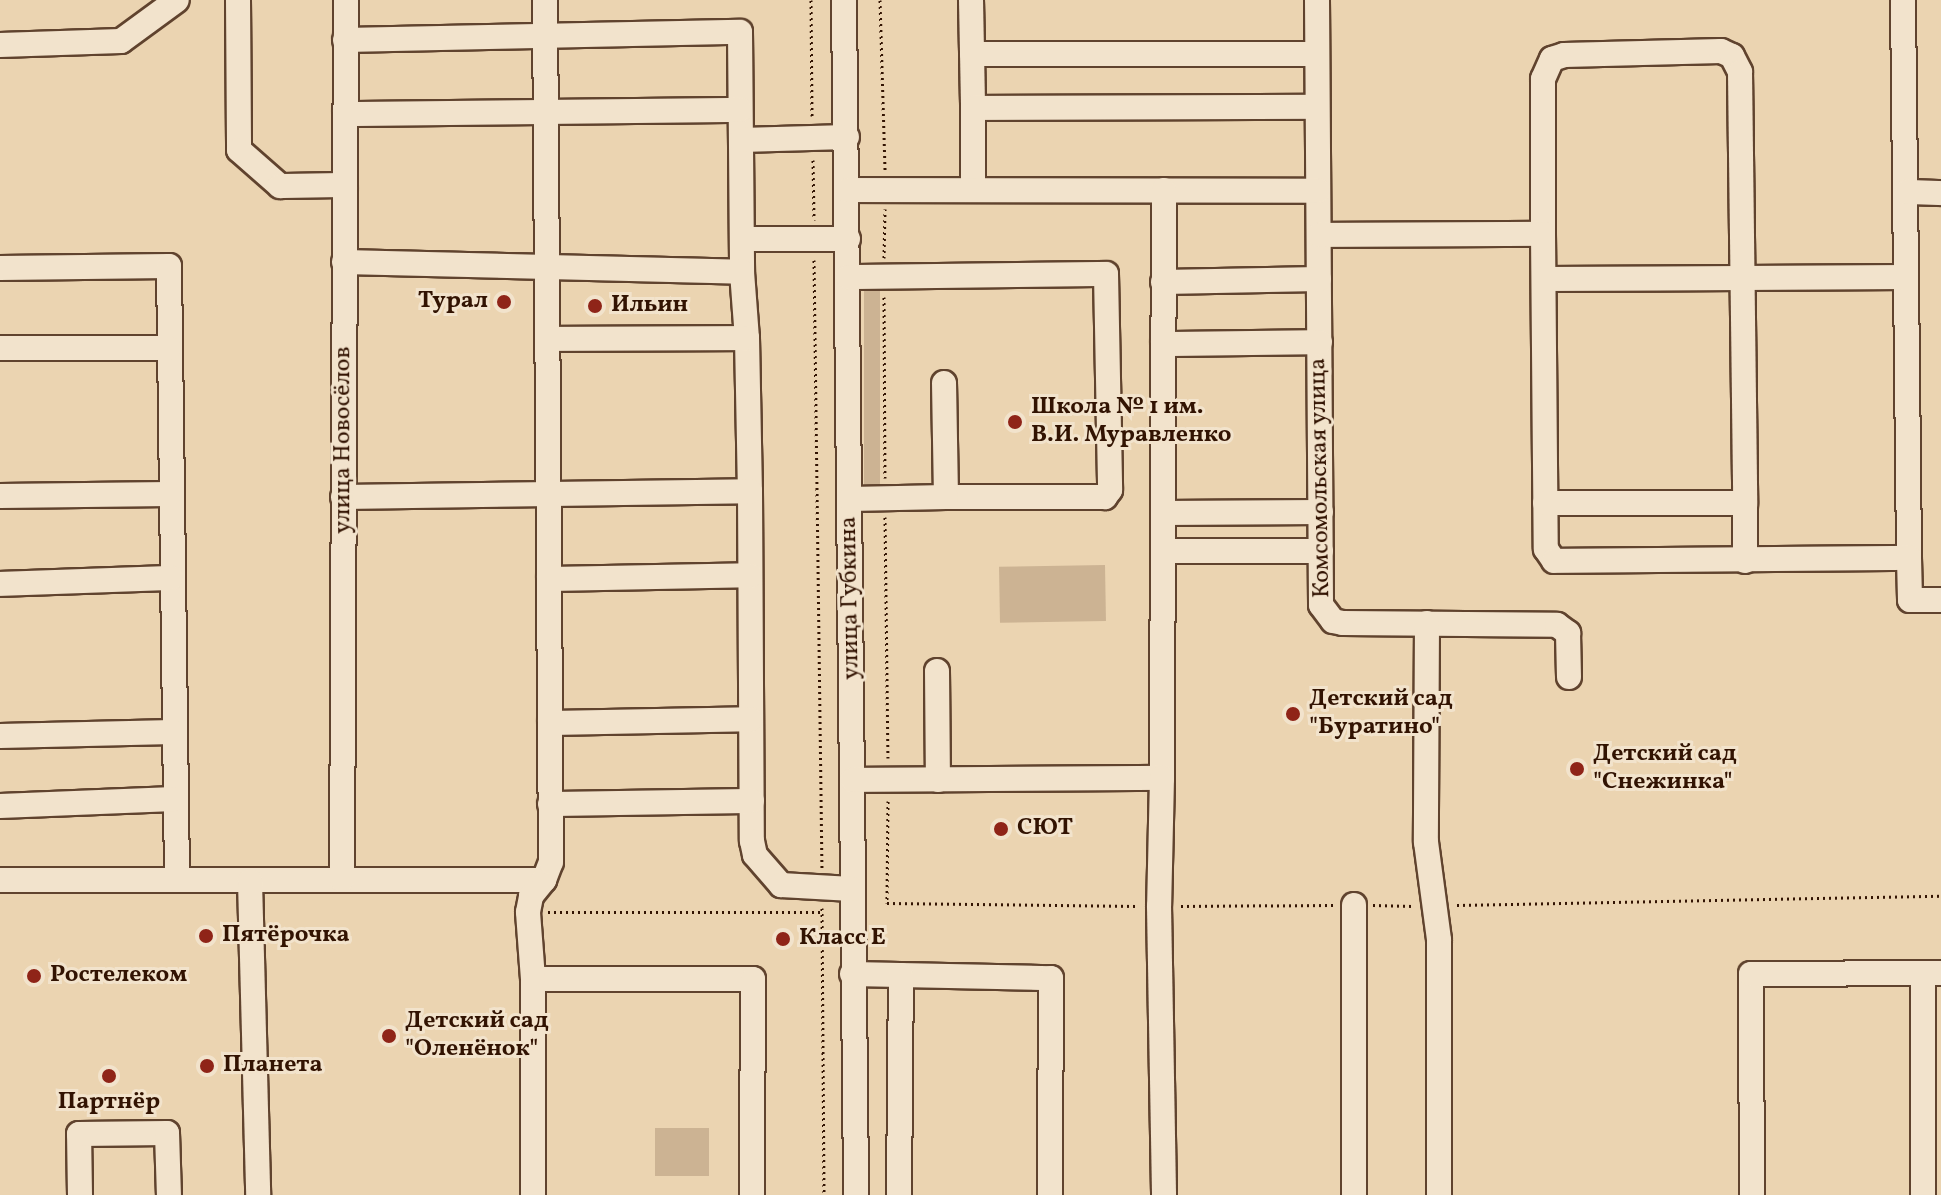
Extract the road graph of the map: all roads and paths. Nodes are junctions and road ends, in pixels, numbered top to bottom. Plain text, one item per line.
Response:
1 (177, 0) edge
2 (238, 0) edge
3 (346, 0) edge
4 (545, 0) edge
5 (811, 0) edge
6 (844, 0) edge
7 (971, 0) edge
8 (1317, 0) edge
9 (1903, 0) edge
10 (545, 36) junction
11 (345, 40) junction
12 (0, 45) edge
13 (972, 54) junction
14 (1317, 54) junction
15 (1317, 107) junction
16 (973, 108) junction
17 (740, 110) junction
18 (546, 112) junction
19 (345, 114) junction
20 (847, 137) junction
21 (812, 139) junction
22 (741, 140) junction
23 (345, 185) junction
24 (848, 190) junction
25 (973, 190) junction
26 (1164, 190) junction
27 (1318, 191) junction
28 (1907, 192) junction
29 (1941, 193) edge
30 (1543, 234) junction
31 (1319, 235) junction
32 (742, 239) junction
33 (848, 239) junction
34 (814, 240) junction
35 (344, 262) junction
36 (547, 267) junction
37 (0, 268) edge
38 (742, 272) junction
39 (848, 277) junction
40 (1906, 277) junction
41 (1744, 278) junction
42 (1319, 279) junction
43 (1544, 279) junction
44 (1163, 282) junction
45 (747, 338) junction
46 (547, 339) junction
47 (1320, 342) junction
48 (1163, 344) junction
49 (0, 348) edge
50 (169, 348) junction
51 (944, 383) dead end
52 (750, 491) junction
53 (170, 494) junction
54 (548, 495) junction
55 (0, 496) edge
56 (343, 497) junction
57 (946, 497) junction
58 (850, 499) junction
59 (1545, 503) junction
60 (1745, 503) junction
61 (1321, 512) junction
62 (1163, 513) junction
63 (1163, 551) junction
64 (1321, 551) junction
65 (1909, 558) junction
66 (1745, 561) junction
67 (750, 575) junction
68 (171, 578) junction
69 (549, 579) junction
70 (0, 584) edge
71 (1941, 600) edge
72 (1427, 623) junction
73 (937, 671) dead end
74 (1569, 677) dead end
75 (750, 719) junction
76 (550, 723) junction
77 (173, 732) junction
78 (0, 736) edge
79 (1162, 778) junction
80 (853, 780) junction
81 (938, 780) junction
82 (174, 799) junction
83 (752, 801) junction
84 (550, 804) junction
85 (0, 806) edge
86 (0, 880) edge
87 (177, 880) junction
88 (342, 880) junction
89 (544, 880) junction
90 (250, 881) junction
91 (852, 889) junction
92 (822, 900) junction
93 (1354, 905) dead end
94 (528, 912) junction
95 (1932, 973) edge
96 (852, 974) junction
97 (901, 975) junction
98 (533, 979) junction
99 (80, 1195) edge
100 (169, 1195) edge
101 (258, 1195) edge
102 (533, 1195) edge
103 (752, 1195) edge
104 (824, 1195) edge
105 (856, 1195) edge
106 (899, 1195) edge
107 (1050, 1195) edge
108 (1164, 1195) edge
109 (1354, 1195) edge
110 (1439, 1195) edge
111 (1752, 1195) edge
112 (1923, 1195) edge

1 - 12 street
2 - 23 street
3 - 11 street, улица Новосёлов
4 - 10 street
5 - 21 path
6 - 20 street, улица Губкина
7 - 13 street
8 - 14 street, Комсомольская улица
9 - 28 street
10 - 11 street
10 - 17 street
10 - 18 street
11 - 19 street, улица Новосёлов
13 - 14 street
13 - 16 street
14 - 15 street, Комсомольская улица
15 - 16 street
15 - 27 street, Комсомольская улица
16 - 25 street
17 - 18 street
17 - 22 street
18 - 19 street
18 - 36 street
19 - 23 street, улица Новосёлов
20 - 21 street
20 - 24 street, улица Губкина
21 - 22 street
21 - 34 path
22 - 32 street
23 - 35 street, улица Новосёлов
24 - 25 street
24 - 33 street, улица Губкина
25 - 26 street
26 - 27 street
26 - 44 street
27 - 31 street, Комсомольская улица
28 - 29 street
28 - 40 street
30 - 31 street
30 - 41 street
30 - 43 street
31 - 42 street, Комсомольская улица
32 - 34 street
32 - 38 street
33 - 34 street
33 - 39 street, улица Губкина
34 - 92 path
35 - 36 street
35 - 56 street, улица Новосёлов
36 - 38 street
36 - 46 street
37 - 50 street
38 - 45 street
39 - 57 street
39 - 58 street, улица Губкина
40 - 41 street
40 - 65 street
41 - 43 street
41 - 60 street
42 - 44 street
42 - 47 street, Комсомольская улица
43 - 59 street
44 - 48 street
45 - 46 street
45 - 52 street
46 - 54 street
47 - 48 street
47 - 61 street, Комсомольская улица
48 - 62 street
49 - 50 street
50 - 53 street
51 - 57 street
52 - 54 street
52 - 67 street
53 - 55 street
53 - 68 street
54 - 56 street
54 - 69 street
56 - 88 street, улица Новосёлов
57 - 58 street
58 - 80 street, улица Губкина
59 - 60 street
59 - 66 street
60 - 66 street
61 - 62 street
61 - 64 street, Комсомольская улица
62 - 63 street
63 - 64 street
63 - 79 street
64 - 72 street, Комсомольская улица
65 - 66 street
65 - 71 street
67 - 69 street
67 - 75 street
68 - 70 street
68 - 77 street
69 - 76 street
72 - 74 street
72 - 110 street
73 - 81 street
75 - 76 street
75 - 83 street
76 - 84 street
77 - 78 street
77 - 82 street
79 - 81 street
79 - 108 street
80 - 81 street
80 - 91 street, улица Губкина
82 - 85 street
82 - 87 street
83 - 84 street
83 - 92 street
84 - 89 street
86 - 87 street
87 - 90 street
88 - 89 street
88 - 90 street
89 - 94 street
90 - 101 street
91 - 92 street
91 - 96 street, улица Губкина
92 - 94 path
92 - 104 path
93 - 109 street
94 - 98 street
95 - 111 street
95 - 112 street
96 - 97 street
96 - 105 street, улица Губкина
97 - 106 street
97 - 107 street
98 - 102 street
98 - 103 street
99 - 100 street

